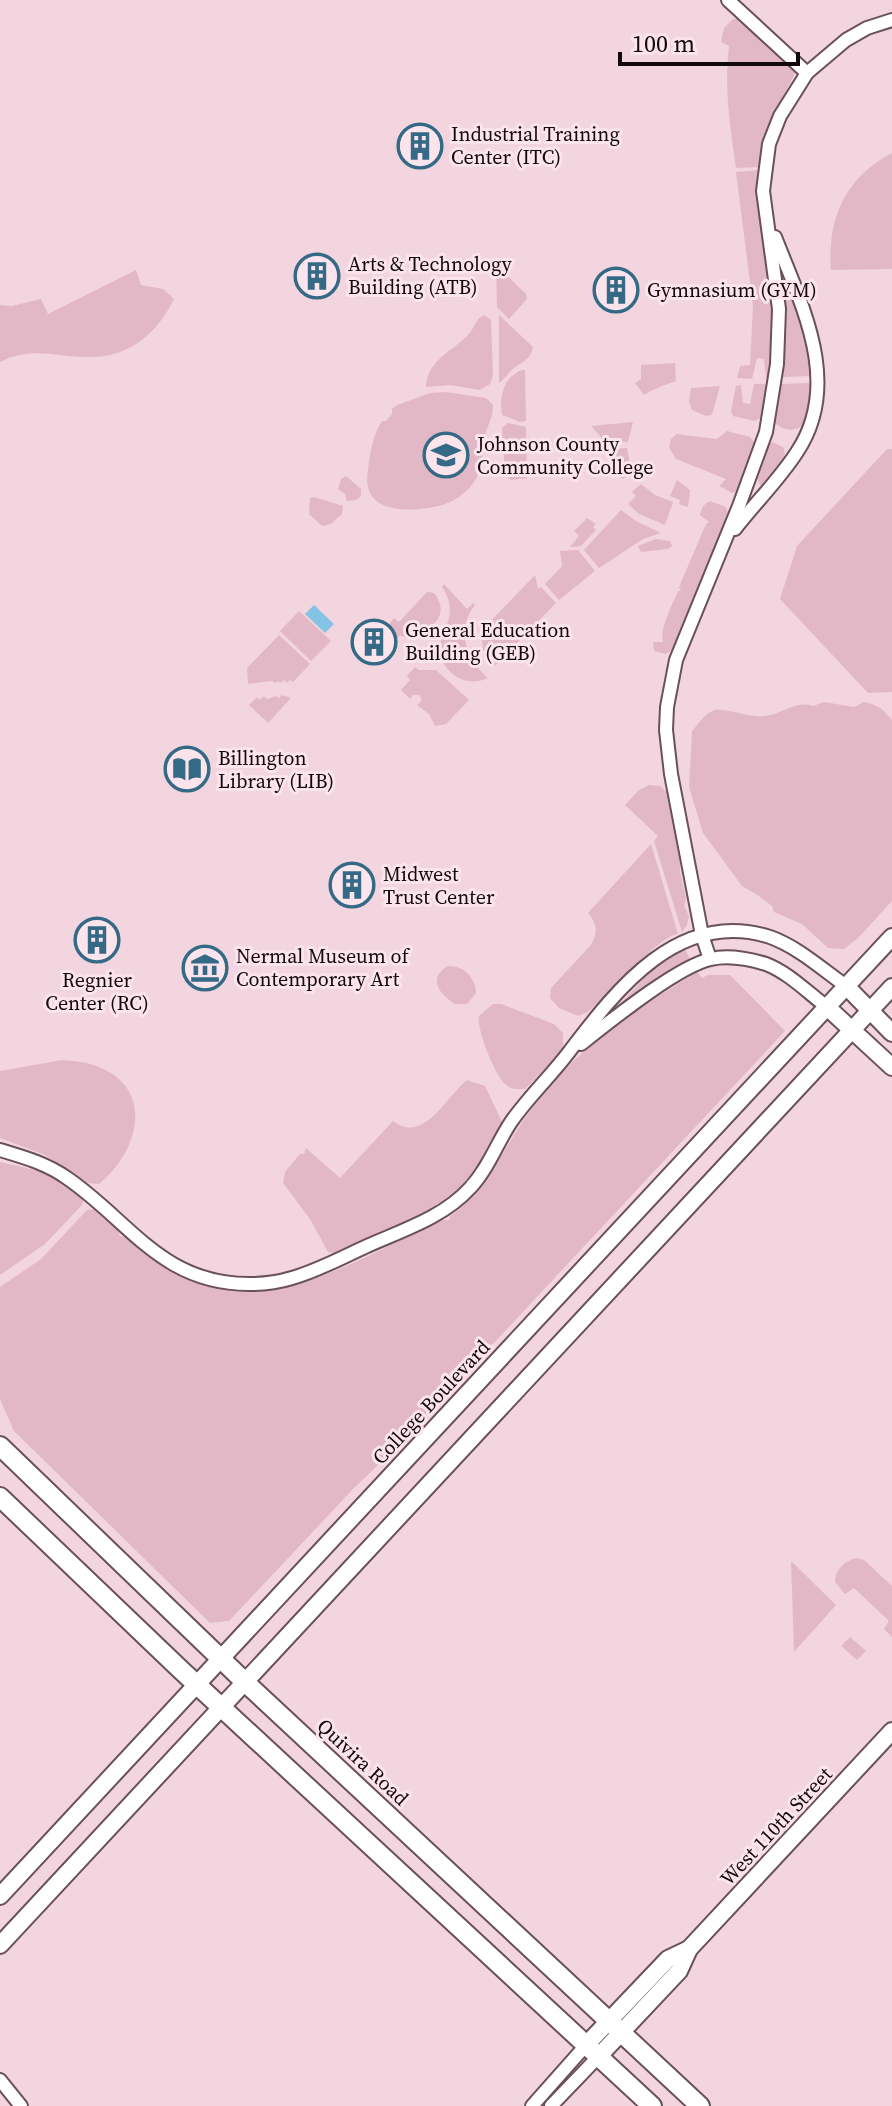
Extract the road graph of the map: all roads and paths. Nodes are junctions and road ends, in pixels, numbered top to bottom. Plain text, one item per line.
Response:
1 (728, 0) edge
2 (892, 20) edge
3 (807, 73) junction
4 (766, 213) junction
5 (724, 544) junction
6 (702, 935) junction
7 (892, 937) edge
8 (710, 959) junction
9 (846, 986) junction
10 (892, 987) edge
11 (827, 1007) junction
12 (870, 1010) junction
13 (852, 1031) junction
14 (892, 1033) edge
15 (566, 1056) junction
16 (892, 1067) edge
17 (0, 1150) edge
18 (0, 1446) edge
19 (0, 1497) edge
20 (221, 1658) junction
21 (246, 1683) junction
22 (197, 1685) junction
23 (222, 1707) junction
24 (892, 1731) edge
25 (0, 1895) edge
26 (0, 1906) edge
27 (0, 1945) edge
28 (615, 2027) junction
29 (593, 2050) junction
30 (0, 2080) edge
31 (0, 2094) edge
32 (20, 2106) edge
33 (532, 2106) edge
34 (551, 2106) edge
35 (652, 2106) edge
36 (700, 2106) edge

1 - 3 street
2 - 3 street
3 - 4 street
4 - 5 street
4 - 5 street
5 - 6 street
6 - 8 street
6 - 9 street
6 - 15 street
7 - 9 main road, College Boulevard
8 - 11 street
8 - 15 street
9 - 11 main road, College Boulevard
9 - 12 main road
10 - 12 main road
11 - 13 main road
11 - 20 main road, College Boulevard
12 - 13 main road
12 - 14 main road
13 - 16 main road
13 - 21 main road
15 - 17 street
18 - 20 main road, Quivira Road
19 - 22 main road
20 - 21 main road, Quivira Road
20 - 22 main road, College Boulevard
21 - 23 main road
21 - 28 main road, Quivira Road
22 - 23 main road
22 - 25 main road, College Boulevard
23 - 27 main road
23 - 29 main road
24 - 28 main road, West 110th Street
25 - 26 main road
28 - 29 main road, West 110th Street
28 - 36 main road, Quivira Road
29 - 33 street, West 110th Street
29 - 34 street, West 110th Street
29 - 35 main road
30 - 32 street
31 - 32 street

